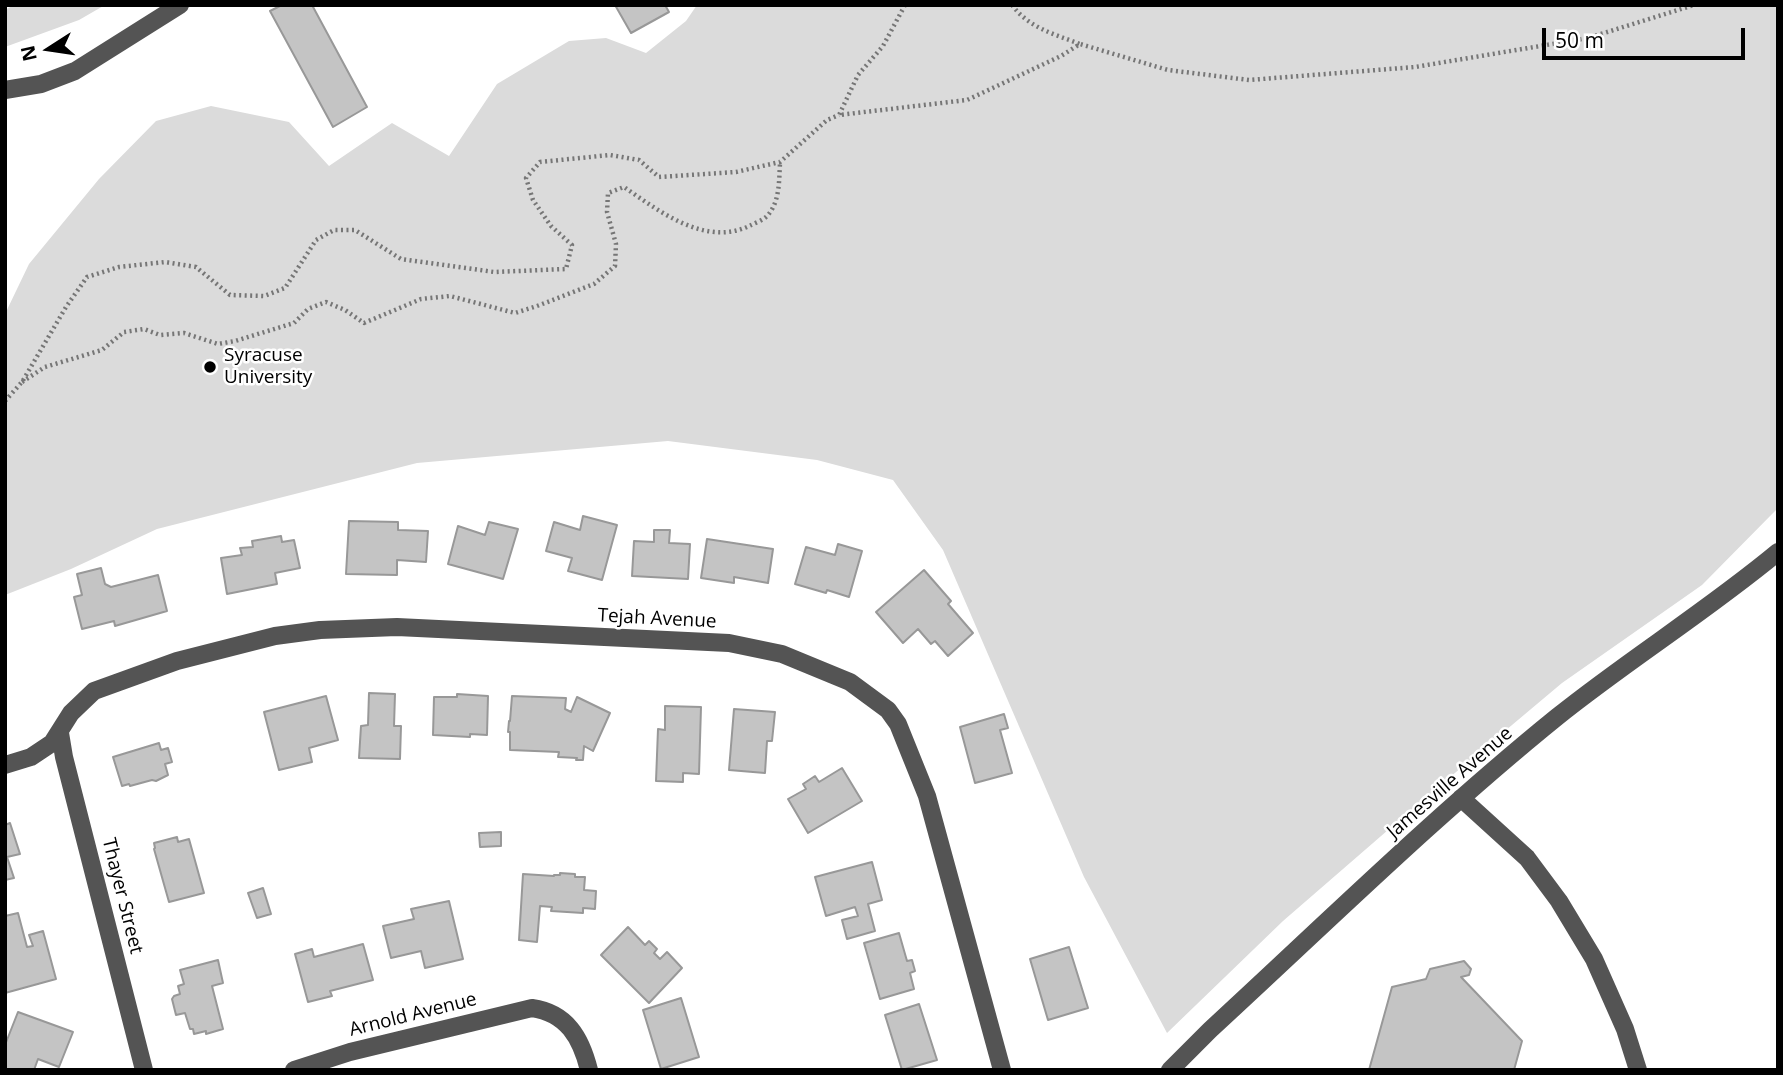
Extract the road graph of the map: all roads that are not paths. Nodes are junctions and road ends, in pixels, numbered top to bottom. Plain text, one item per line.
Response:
1 (180, 5) edge
2 (5, 90) edge
3 (1778, 552) edge
4 (60, 733) junction
5 (5, 765) edge
6 (1461, 798) junction
7 (144, 1070) edge
8 (294, 1070) edge
9 (589, 1070) edge
10 (1002, 1070) edge
11 (1170, 1070) edge
12 (1638, 1070) edge

1 - 2 street
3 - 6 street, Jamesville Avenue
4 - 5 street, Tejah Avenue
4 - 7 street, Thayer Street
4 - 10 street, Tejah Avenue
6 - 11 street, Jamesville Avenue
6 - 12 street
8 - 9 street, Arnold Avenue

